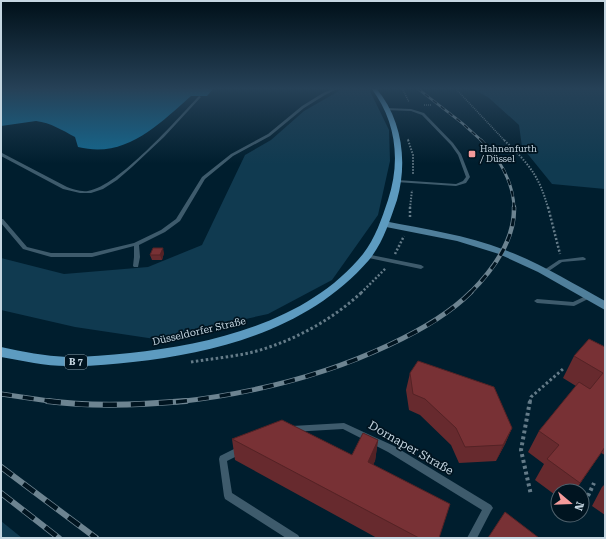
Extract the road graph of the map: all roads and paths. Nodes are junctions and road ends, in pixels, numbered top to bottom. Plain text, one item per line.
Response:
1 (185, 113) edge
2 (296, 113) edge
3 (389, 113) edge
4 (420, 113) edge
5 (478, 113) edge
6 (1, 154) edge
7 (397, 181) junction
8 (1, 220) edge
9 (384, 224) junction
10 (136, 244) junction
11 (366, 256) junction
12 (584, 259) dead end
13 (561, 261) junction
14 (136, 266) dead end
15 (421, 267) dead end
16 (544, 272) junction
17 (588, 297) junction
18 (537, 301) dead end
19 (605, 306) edge
20 (1, 352) edge
21 (563, 369) dead end
22 (285, 429) edge
23 (251, 446) edge
24 (594, 483) dead end
25 (590, 492) edge
26 (531, 495) dead end
27 (295, 538) edge
28 (472, 538) edge

1 - 6 lane
2 - 10 lane
3 - 7 main road, Düsseldorfer Straße / B 7
4 - 7 lane
5 - 13 path
7 - 9 main road, Düsseldorfer Straße / B 7
8 - 10 lane
9 - 11 main road, Düsseldorfer Straße / B 7
9 - 16 main road
10 - 14 lane
11 - 15 lane
11 - 20 main road, Düsseldorfer Straße / B 7
12 - 13 lane
13 - 16 lane
16 - 17 main road
17 - 18 lane
17 - 19 main road
21 - 26 path
22 - 28 lane, Dornaper Straße
23 - 27 lane
24 - 25 path

